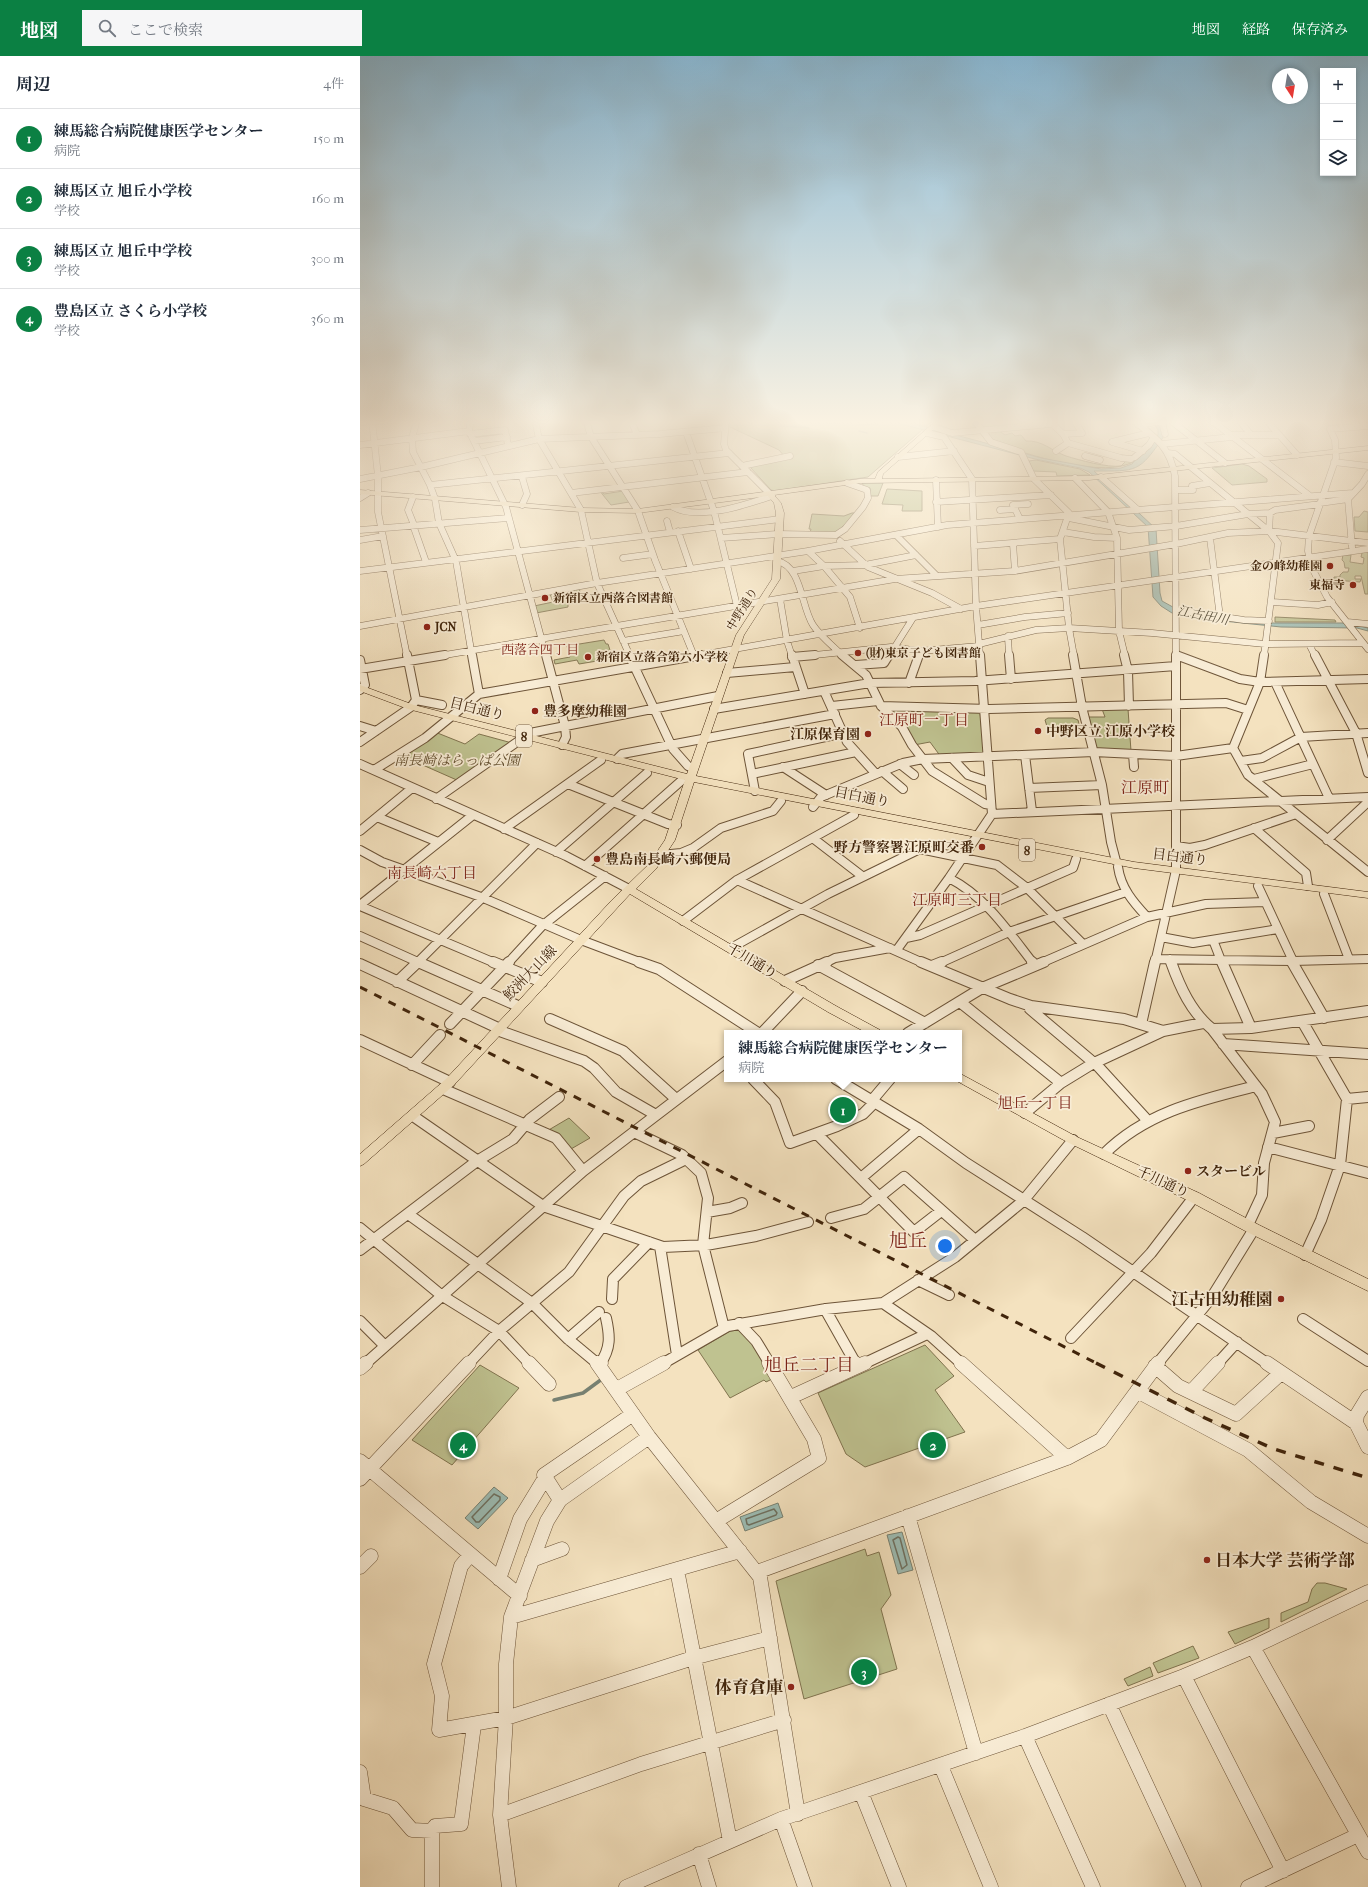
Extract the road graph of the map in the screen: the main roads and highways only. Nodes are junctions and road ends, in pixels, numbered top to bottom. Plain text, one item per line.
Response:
1 (517, 505) edge
2 (695, 505) edge
3 (777, 505) edge
4 (360, 690) edge
5 (526, 736) junction
6 (687, 781) junction
7 (814, 805) junction
8 (977, 837) junction
9 (1117, 864) junction
10 (1175, 873) junction
11 (629, 889) junction
12 (1368, 895) edge
13 (1368, 900) edge
14 (871, 1030) edge
15 (962, 1079) edge
16 (360, 1161) edge
17 (1368, 1285) edge

1 - 2 main road
3 - 6 main road, 中野通り
4 - 5 main road, 目白通り / 8
5 - 6 main road, 目白通り / 8
5 - 6 main road, 目白通り / 8
6 - 7 main road, 目白通り / 8
6 - 7 main road, 目白通り / 8
6 - 11 main road, 鮫洲大山線
7 - 8 main road, 目白通り / 8
7 - 8 main road, 目白通り / 8
8 - 9 main road, 目白通り / 8
8 - 9 main road, 目白通り / 8
9 - 10 main road, 目白通り / 8
10 - 12 main road, 目白通り / 8
10 - 13 main road, 目白通り / 8
11 - 14 main road, 千川通り
11 - 16 main road, 鮫洲大山線
15 - 17 main road, 千川通り

